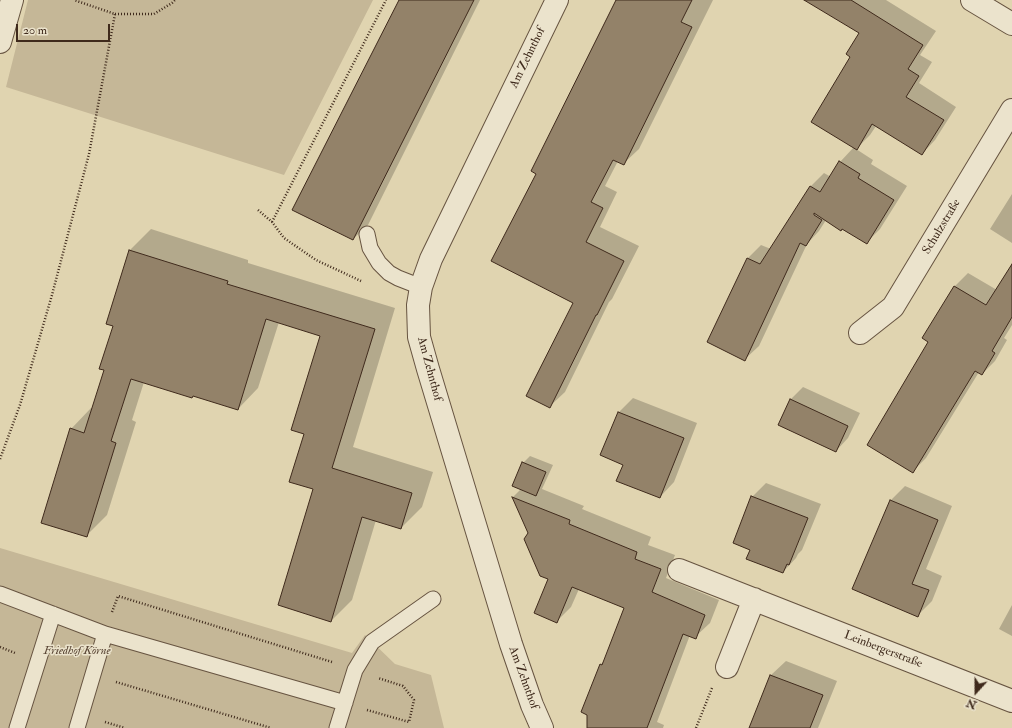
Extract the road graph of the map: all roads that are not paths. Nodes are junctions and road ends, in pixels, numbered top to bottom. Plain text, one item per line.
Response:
1 (12, 0) edge
2 (557, 0) edge
3 (972, 0) edge
4 (1012, 24) edge
5 (0, 42) edge
6 (1012, 110) edge
7 (367, 234) dead end
8 (421, 287) junction
9 (860, 333) dead end
10 (679, 570) dead end
11 (0, 594) edge
12 (432, 599) dead end
13 (754, 599) junction
14 (53, 614) junction
15 (105, 634) junction
16 (727, 667) dead end
17 (1012, 701) edge
18 (345, 704) junction
19 (17, 728) edge
20 (77, 728) edge
21 (337, 728) edge
22 (542, 728) edge

1 - 5 street
2 - 8 street, Am Zehnthof
3 - 4 street
6 - 9 street, Schulzstraße
7 - 8 lane
8 - 22 street, Am Zehnthof
10 - 13 street, Leinbergerstraße
11 - 14 lane
12 - 18 lane
13 - 16 street
13 - 17 street, Leinbergerstraße
14 - 15 lane
14 - 19 lane
15 - 18 lane
15 - 20 lane
18 - 21 lane

